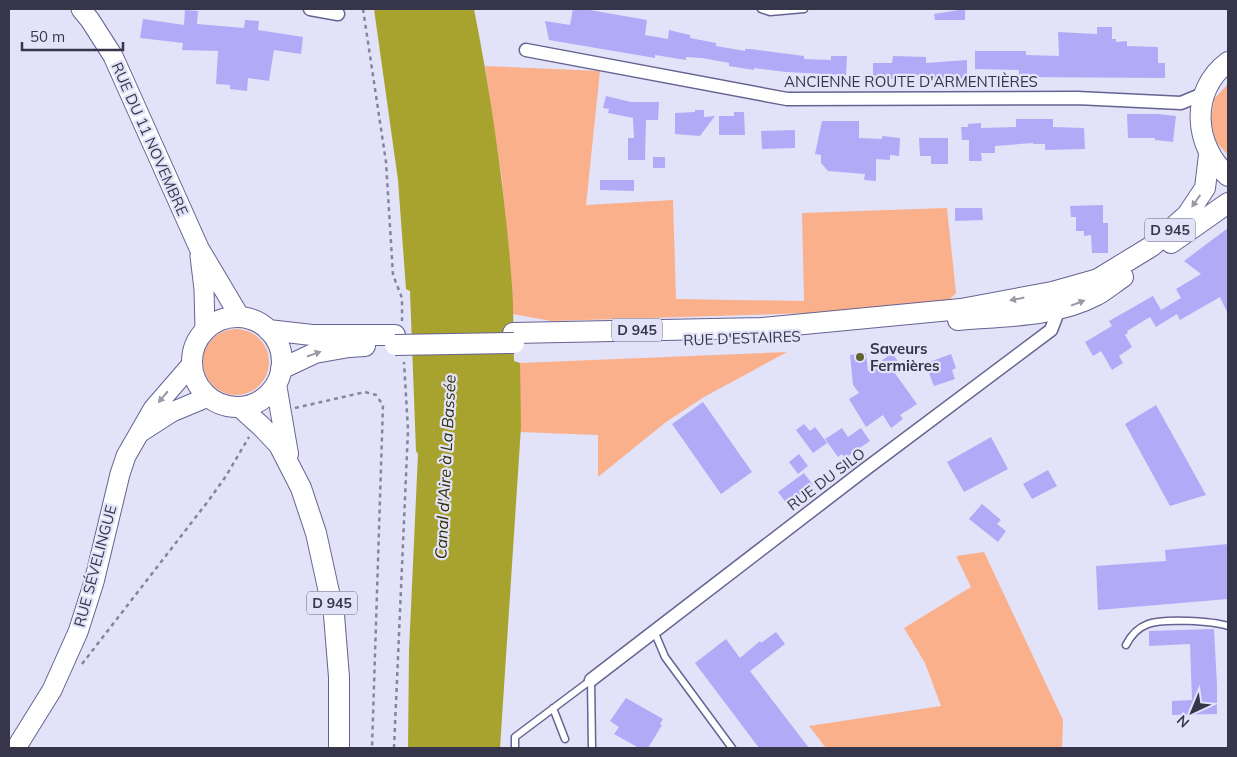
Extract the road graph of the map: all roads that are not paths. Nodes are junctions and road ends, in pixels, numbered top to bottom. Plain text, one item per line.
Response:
1 (81, 9) edge
2 (310, 9) edge
3 (760, 9) edge
4 (804, 9) edge
5 (338, 14) dead end
6 (526, 50) dead end
7 (1228, 62) edge
8 (1204, 93) junction
9 (1179, 103) junction
10 (1200, 121) junction
11 (1209, 155) junction
12 (1228, 176) edge
13 (1228, 203) edge
14 (199, 248) junction
15 (1054, 301) junction
16 (240, 318) junction
17 (205, 330) junction
18 (268, 330) junction
19 (399, 341) junction
20 (192, 364) junction
21 (279, 376) junction
22 (208, 397) junction
23 (240, 407) junction
24 (138, 434) junction
25 (290, 464) junction
26 (1228, 626) edge
27 (654, 631) junction
28 (1126, 645) dead end
29 (591, 680) junction
30 (553, 708) junction
31 (565, 739) dead end
32 (16, 748) edge
33 (339, 748) edge
34 (515, 748) edge
35 (592, 748) edge
36 (732, 748) edge

1 - 14 main road, RUE DU 11 NOVEMBRE
2 - 5 street
3 - 4 lane
6 - 9 street, ANCIENNE ROUTE D'ARMENTIÈRES
7 - 8 main road
8 - 9 street, ANCIENNE ROUTE D'ARMENTIÈRES
8 - 10 main road
9 - 10 street
10 - 11 main road
11 - 12 main road
11 -> 15 main road, D 945
15 -> 13 main road, D 945
14 - 16 main road, RUE DU 11 NOVEMBRE
14 - 17 main road, RUE DU 11 NOVEMBRE
15 - 19 main road, D 945
15 - 27 street, RUE DU SILO
16 - 17 main road
16 - 18 main road
17 - 20 main road
18 - 19 main road, D 945
18 - 21 main road
21 -> 19 main road, D 945
20 - 22 main road
20 -> 24 main road, RUE SÉVELINGUE
21 - 23 main road
21 - 25 main road, D 945
22 - 23 main road
22 - 24 main road, RUE SÉVELINGUE
23 - 25 main road, D 945
24 - 32 main road, RUE SÉVELINGUE
25 - 33 main road, D 945
26 - 28 lane
27 - 29 street, RUE DU SILO
27 - 36 lane
29 - 30 lane
29 - 35 lane
30 - 31 lane
30 - 34 lane

